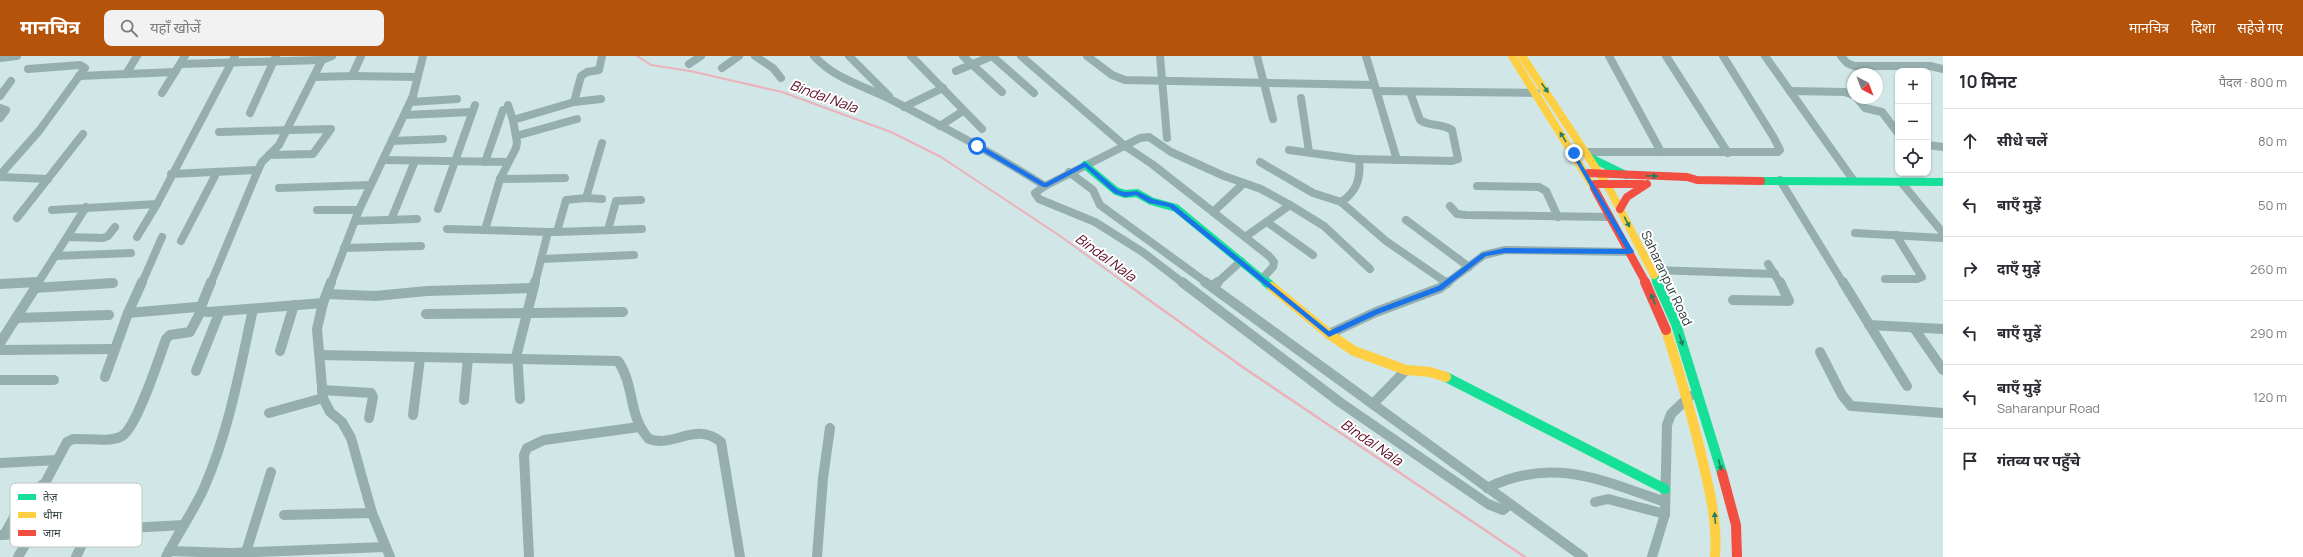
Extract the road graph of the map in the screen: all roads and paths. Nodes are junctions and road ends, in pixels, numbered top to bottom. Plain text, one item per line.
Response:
1 (17, 56) edge
2 (137, 56) edge
3 (186, 56) edge
4 (332, 56) edge
5 (361, 56) edge
6 (423, 56) edge
7 (602, 56) edge
8 (701, 56) edge
9 (739, 56) edge
10 (755, 56) edge
11 (814, 56) edge
12 (849, 56) edge
13 (911, 56) edge
14 (964, 56) edge
15 (1021, 56) edge
16 (1160, 56) edge
17 (1257, 56) edge
18 (1366, 56) edge
19 (1512, 56) edge
20 (1609, 56) edge
21 (1666, 56) edge
22 (1724, 56) edge
23 (1765, 56) edge
24 (1841, 56) edge
25 (988, 57) edge
26 (1092, 57) edge
27 (0, 58) edge
28 (275, 59) edge
29 (233, 60) edge
30 (322, 60) junction
31 (1523, 61) edge
32 (181, 64) junction
33 (689, 64) dead end
34 (972, 64) junction
35 (722, 68) dead end
36 (28, 69) dead end
37 (1943, 69) edge
38 (956, 71) dead end
39 (175, 72) junction
40 (126, 74) junction
41 (79, 76) junction
42 (352, 76) junction
43 (314, 77) junction
44 (417, 77) junction
45 (781, 78) dead end
46 (11, 81) dead end
47 (1163, 81) junction
48 (1264, 82) junction
49 (943, 88) junction
50 (1375, 88) junction
51 (1790, 91) junction
52 (1002, 92) dead end
53 (1410, 92) junction
54 (1847, 92) edge
55 (162, 93) dead end
56 (1034, 93) dead end
57 (1536, 93) junction
58 (0, 96) edge
59 (1301, 98) dead end
60 (457, 99) dead end
61 (601, 99) dead end
62 (894, 101) junction
63 (411, 102) junction
64 (574, 102) junction
65 (1862, 104) edge
66 (904, 107) junction
67 (0, 108) edge
68 (963, 111) junction
69 (250, 113) dead end
70 (405, 115) junction
71 (0, 118) edge
72 (577, 119) dead end
73 (1273, 119) dead end
74 (513, 120) junction
75 (940, 126) junction
76 (1895, 128) edge
77 (982, 129) dead end
78 (287, 130) junction
79 (220, 132) dead end
80 (83, 134) dead end
81 (516, 136) junction
82 (1167, 138) dead end
83 (443, 139) dead end
84 (392, 142) junction
85 (602, 143) dead end
86 (1931, 145) edge
87 (1125, 146) junction
88 (1943, 147) edge
89 (1289, 150) dead end
90 (1309, 152) junction
91 (1661, 152) junction
92 (1728, 152) junction
93 (269, 155) junction
94 (1588, 155) junction
95 (1359, 159) junction
96 (383, 160) junction
97 (1396, 160) junction
98 (415, 161) junction
99 (454, 162) junction
100 (485, 162) junction
101 (508, 162) junction
102 (1260, 162) dead end
103 (1085, 164) junction
104 (258, 170) junction
105 (217, 172) junction
106 (1069, 172) junction
107 (1586, 173) junction
108 (171, 174) junction
109 (1599, 174) junction
110 (1626, 175) junction
111 (0, 176) edge
112 (565, 178) dead end
113 (48, 179) junction
114 (500, 179) junction
115 (1697, 180) junction
116 (1780, 180) junction
117 (1854, 181) junction
118 (1901, 182) junction
119 (1943, 182) edge
120 (1244, 183) junction
121 (1592, 184) junction
122 (1605, 184) junction
123 (1646, 184) junction
124 (370, 185) junction
125 (1045, 186) junction
126 (1477, 186) dead end
127 (279, 188) dead end
128 (586, 198) junction
129 (602, 199) dead end
130 (642, 200) dead end
131 (1341, 202) junction
132 (157, 204) junction
133 (1290, 205) junction
134 (1450, 206) dead end
135 (86, 207) junction
136 (438, 209) dead end
137 (52, 210) dead end
138 (317, 210) dead end
139 (359, 210) junction
140 (1620, 210) junction
141 (1213, 212) junction
142 (1558, 217) junction
143 (1609, 217) junction
144 (17, 218) dead end
145 (417, 219) dead end
146 (391, 220) junction
147 (1406, 220) dead end
148 (355, 221) junction
149 (1267, 222) junction
150 (115, 227) dead end
151 (446, 229) dead end
152 (642, 229) dead end
153 (485, 230) junction
154 (608, 230) junction
155 (552, 232) junction
156 (1855, 233) dead end
157 (1943, 233) edge
158 (1896, 235) junction
159 (1245, 236) junction
160 (68, 237) junction
161 (138, 237) dead end
162 (162, 238) dead end
163 (1943, 238) edge
164 (181, 240) dead end
165 (421, 246) dead end
166 (344, 248) junction
167 (1630, 252) junction
168 (131, 253) dead end
169 (634, 255) dead end
170 (1313, 255) dead end
171 (55, 256) junction
172 (542, 259) junction
173 (1241, 261) junction
174 (1768, 264) dead end
175 (1469, 267) junction
176 (1370, 269) dead end
177 (1652, 270) junction
178 (1775, 274) junction
179 (1262, 279) junction
180 (1885, 279) dead end
181 (113, 283) dead end
182 (1447, 283) junction
183 (0, 284) edge
184 (36, 285) junction
185 (1213, 286) junction
186 (533, 288) junction
187 (327, 294) junction
188 (1733, 300) dead end
189 (323, 303) junction
190 (294, 305) junction
191 (253, 308) junction
192 (200, 310) junction
193 (220, 312) junction
194 (623, 312) dead end
195 (128, 313) junction
196 (426, 314) dead end
197 (528, 314) junction
198 (109, 315) dead end
199 (16, 318) junction
200 (1869, 325) junction
201 (1914, 328) junction
202 (1943, 329) edge
203 (1329, 334) junction
204 (0, 343) edge
205 (114, 349) junction
206 (0, 350) edge
207 (280, 351) dead end
208 (1820, 352) dead end
209 (320, 354) junction
210 (420, 358) junction
211 (468, 358) junction
212 (516, 358) junction
213 (1406, 370) junction
214 (1943, 370) edge
215 (196, 371) dead end
216 (105, 377) dead end
217 (0, 380) edge
218 (54, 380) dead end
219 (1906, 386) dead end
220 (1698, 392) junction
221 (323, 394) junction
222 (1688, 397) junction
223 (520, 399) dead end
224 (464, 400) dead end
225 (1373, 404) junction
226 (269, 413) dead end
227 (1943, 413) edge
228 (413, 415) dead end
229 (369, 418) dead end
230 (830, 428) dead end
231 (643, 432) junction
232 (57, 460) junction
233 (0, 463) edge
234 (271, 472) dead end
235 (45, 483) edge
236 (1487, 488) junction
237 (1665, 489) junction
238 (1595, 502) dead end
239 (1665, 502) junction
240 (1510, 504) junction
241 (372, 513) junction
242 (1665, 514) junction
243 (284, 515) dead end
244 (10, 522) edge
245 (184, 525) junction
246 (142, 527) edge
247 (2, 535) edge
248 (24, 547) edge
249 (81, 547) edge
250 (246, 552) junction
251 (388, 552) edge
252 (337, 553) edge
253 (168, 554) edge
254 (738, 556) edge
255 (18, 557) edge
256 (76, 557) edge
257 (529, 557) edge
258 (817, 557) edge
259 (1583, 557) edge
260 (1652, 557) edge
261 (1714, 557) edge
262 (1737, 557) edge

1 - 27 street
2 - 40 street
3 - 32 street
4 - 30 street
5 - 42 street
6 - 44 street
7 - 64 street
8 - 33 street
9 - 35 street
10 - 45 street
11 - 62 street
12 - 62 street
13 - 49 street
14 - 34 street
15 - 87 street
16 - 47 street
17 - 48 street
18 - 50 street
19 - 31 main road, Saharanpur Road
20 - 91 street
21 - 92 street
22 - 92 street
23 - 51 street
24 - 37 street
25 - 34 street
25 - 56 street
26 - 47 street
28 - 29 street
28 - 30 street
28 - 69 street
29 - 32 street
29 - 108 street
30 - 43 street
31 - 57 main road, Saharanpur Road
31 -> 94 main road, Saharanpur Road
32 - 39 street
34 - 38 street
34 - 52 street
36 - 41 street
39 - 40 street
39 - 55 street
40 - 41 street
41 - 111 street
42 - 43 street
42 - 44 street
43 - 78 street
44 - 63 street
46 - 58 street
47 - 48 street
47 - 82 street
48 - 50 street
48 - 73 street
49 - 66 street
49 - 68 street
50 - 53 street
50 - 97 street
51 - 54 street
51 - 117 street
53 - 57 street
53 - 97 street
107 -> 57 main road, Saharanpur Road
59 - 90 street
60 - 63 street
61 - 64 street
62 - 66 street
63 - 70 street
64 - 74 street
65 - 76 street
66 - 75 street
67 - 71 street
68 - 75 street
68 - 77 street
70 - 84 street
70 - 99 street
72 - 81 street
74 - 81 street
74 - 100 street
75 - 125 street
78 - 79 street
78 - 93 street
78 - 93 street
80 - 113 street
81 - 101 street
83 - 84 street
84 - 96 street
85 - 128 street
86 - 88 street
87 - 103 street
87 - 120 street
87 - 141 street
89 - 90 street
90 - 95 street
91 - 92 street
91 - 94 street
93 - 104 street
94 - 109 main road, Saharanpur Road
94 - 110 main road
95 - 97 street
95 - 131 street
96 - 98 street
96 - 124 street
98 - 99 street
98 - 146 street
99 - 100 street
99 - 136 street
100 - 101 street
101 - 114 street
102 - 131 street
103 - 106 street
103 - 173 main road
104 - 105 street
104 - 192 street
105 - 108 street
105 - 164 street
106 - 125 street
106 - 185 street
107 - 109 main road
107 - 121 main road, Saharanpur Road
108 - 132 street
109 - 110 main road
109 - 122 main road, Saharanpur Road
110 -> 115 main road
111 - 113 street
112 - 114 street
113 - 144 street
114 - 153 street
115 - 116 main road
115 - 123 main road
116 - 117 main road
116 - 200 street
117 - 118 main road
118 - 119 main road
118 - 157 street
120 - 133 street
120 - 141 street
121 - 122 main road
121 - 143 main road, Saharanpur Road
122 - 123 main road
122 - 140 main road, Saharanpur Road
123 - 140 main road
124 - 127 street
124 - 139 street
125 - 240 street
126 - 142 street
128 - 129 street
128 - 155 street
130 - 154 street
131 - 182 street
132 - 135 street
132 - 161 street
133 - 149 street
133 - 176 street
134 - 142 street
135 - 137 street
135 - 160 street
138 - 139 street
139 - 148 street
140 -> 177 main road, Saharanpur Road
141 - 159 street
142 - 143 street
143 - 167 main road, Saharanpur Road
145 - 146 street
146 - 148 street
147 - 175 street
148 - 166 street
149 - 159 street
149 - 170 street
150 - 160 street
151 - 153 street
152 - 154 street
153 - 155 street
154 - 155 street
155 - 172 street
156 - 158 street
158 - 163 street
158 - 180 street
159 - 179 street
160 - 171 street
162 - 195 street
165 - 166 street
166 - 187 street
167 - 175 street
222 -> 167 main road, Saharanpur Road
168 - 171 street
169 - 172 street
171 - 184 street
172 - 186 street
173 - 179 main road
173 - 185 street
174 - 178 street
175 - 182 street
177 - 178 street
177 -> 220 main road, Saharanpur Road
178 - 188 street
179 - 203 main road
181 - 184 street
182 - 203 street
183 - 184 street
184 - 199 street
185 - 225 street
186 - 187 street
186 - 197 street
187 - 189 street
189 - 190 street
189 - 209 street
190 - 191 street
190 - 207 street
191 - 193 street
191 - 245 street
192 - 193 street
192 - 195 street
192 - 232 street
193 - 215 street
194 - 197 street
195 - 205 street
196 - 197 street
197 - 212 street
198 - 199 street
199 - 204 street
200 - 201 street
200 - 219 street
201 - 202 street
201 - 214 street
203 - 213 main road
205 - 206 street
205 - 216 street
208 - 227 street
209 - 210 street
209 - 221 street
210 - 211 street
210 - 228 street
211 - 212 street
211 - 224 street
212 - 223 street
212 - 231 street
213 - 225 street
213 - 237 main road
217 - 218 street
220 - 222 street
220 -> 262 main road, Saharanpur Road
221 - 226 street
221 - 229 street
221 - 241 street
222 - 237 street
261 -> 222 main road, Saharanpur Road
225 - 236 street
230 - 258 street
231 - 254 street
231 - 257 street
232 - 233 street
232 - 235 street
234 - 250 street
236 - 239 street
236 - 240 street
237 - 239 street
238 - 242 street
239 - 242 street
240 - 259 street
241 - 243 street
241 - 251 street
242 - 260 street
244 - 247 street
245 - 246 street
245 - 253 street
248 - 255 street
249 - 256 street
250 - 252 street
250 - 253 street
251 - 252 street

